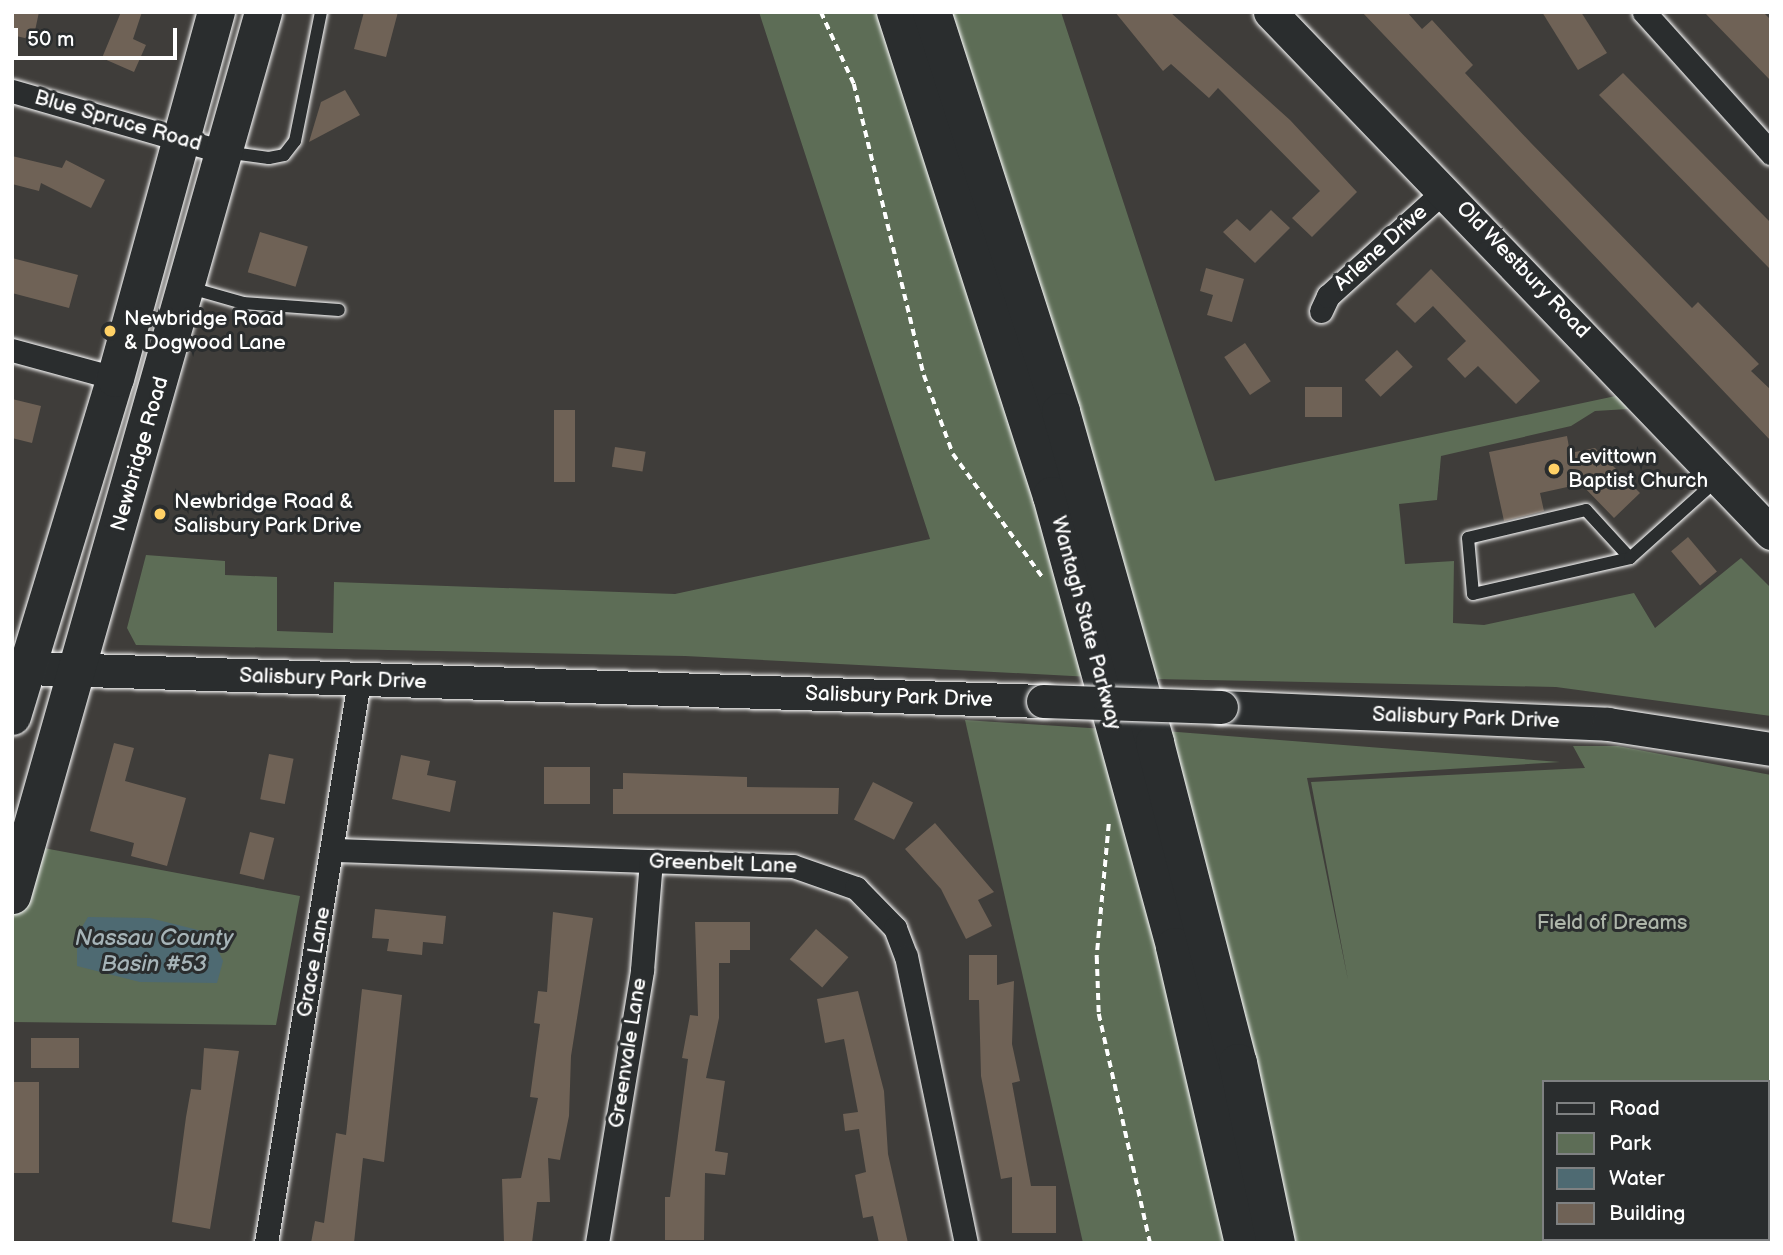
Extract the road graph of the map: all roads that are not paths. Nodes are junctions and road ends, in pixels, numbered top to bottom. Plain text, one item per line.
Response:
1 (216, 12) edge
2 (264, 12) edge
3 (321, 12) edge
4 (896, 12) edge
5 (932, 12) edge
6 (1270, 12) edge
7 (1644, 12) edge
8 (12, 91) edge
9 (181, 140) junction
10 (225, 152) junction
11 (1771, 153) edge
12 (1446, 190) junction
13 (187, 287) junction
14 (339, 310) dead end
15 (1321, 311) dead end
16 (12, 349) edge
17 (115, 378) junction
18 (1720, 477) junction
19 (1771, 533) edge
20 (1630, 558) junction
21 (19, 668) edge
22 (79, 671) junction
23 (359, 681) junction
24 (12, 716) edge
25 (1771, 749) edge
26 (333, 850) junction
27 (652, 861) junction
28 (12, 895) edge
29 (266, 1243) edge
30 (597, 1243) edge
31 (966, 1243) edge
32 (1244, 1243) edge
33 (1276, 1243) edge

1 - 9 main road
2 - 10 main road, Newbridge Road
3 - 10 lane
4 - 32 highway, Wantagh State Parkway
5 - 33 highway, Wantagh State Parkway
6 - 12 main road, Old Westbury Road
7 - 11 street
8 - 9 street, Blue Spruce Road
9 - 10 street, Blue Spruce Road
9 - 17 main road
10 - 13 main road, Newbridge Road
12 - 15 street, Arlene Drive
12 - 18 main road, Old Westbury Road
13 - 14 lane
13 - 22 main road, Newbridge Road
16 - 17 street
17 - 21 main road
18 - 19 main road, Old Westbury Road
18 - 20 lane
20 - 20 lane
21 - 22 main road, Salisbury Park Drive
21 - 24 main road
22 - 23 main road, Salisbury Park Drive
22 - 28 main road, Newbridge Road
23 - 25 main road, Salisbury Park Drive, bridge
23 - 26 street, Grace Lane
26 - 27 street, Greenbelt Lane
26 - 29 street, Grace Lane
27 - 30 street, Greenvale Lane
27 - 31 street, Greenbelt Lane

